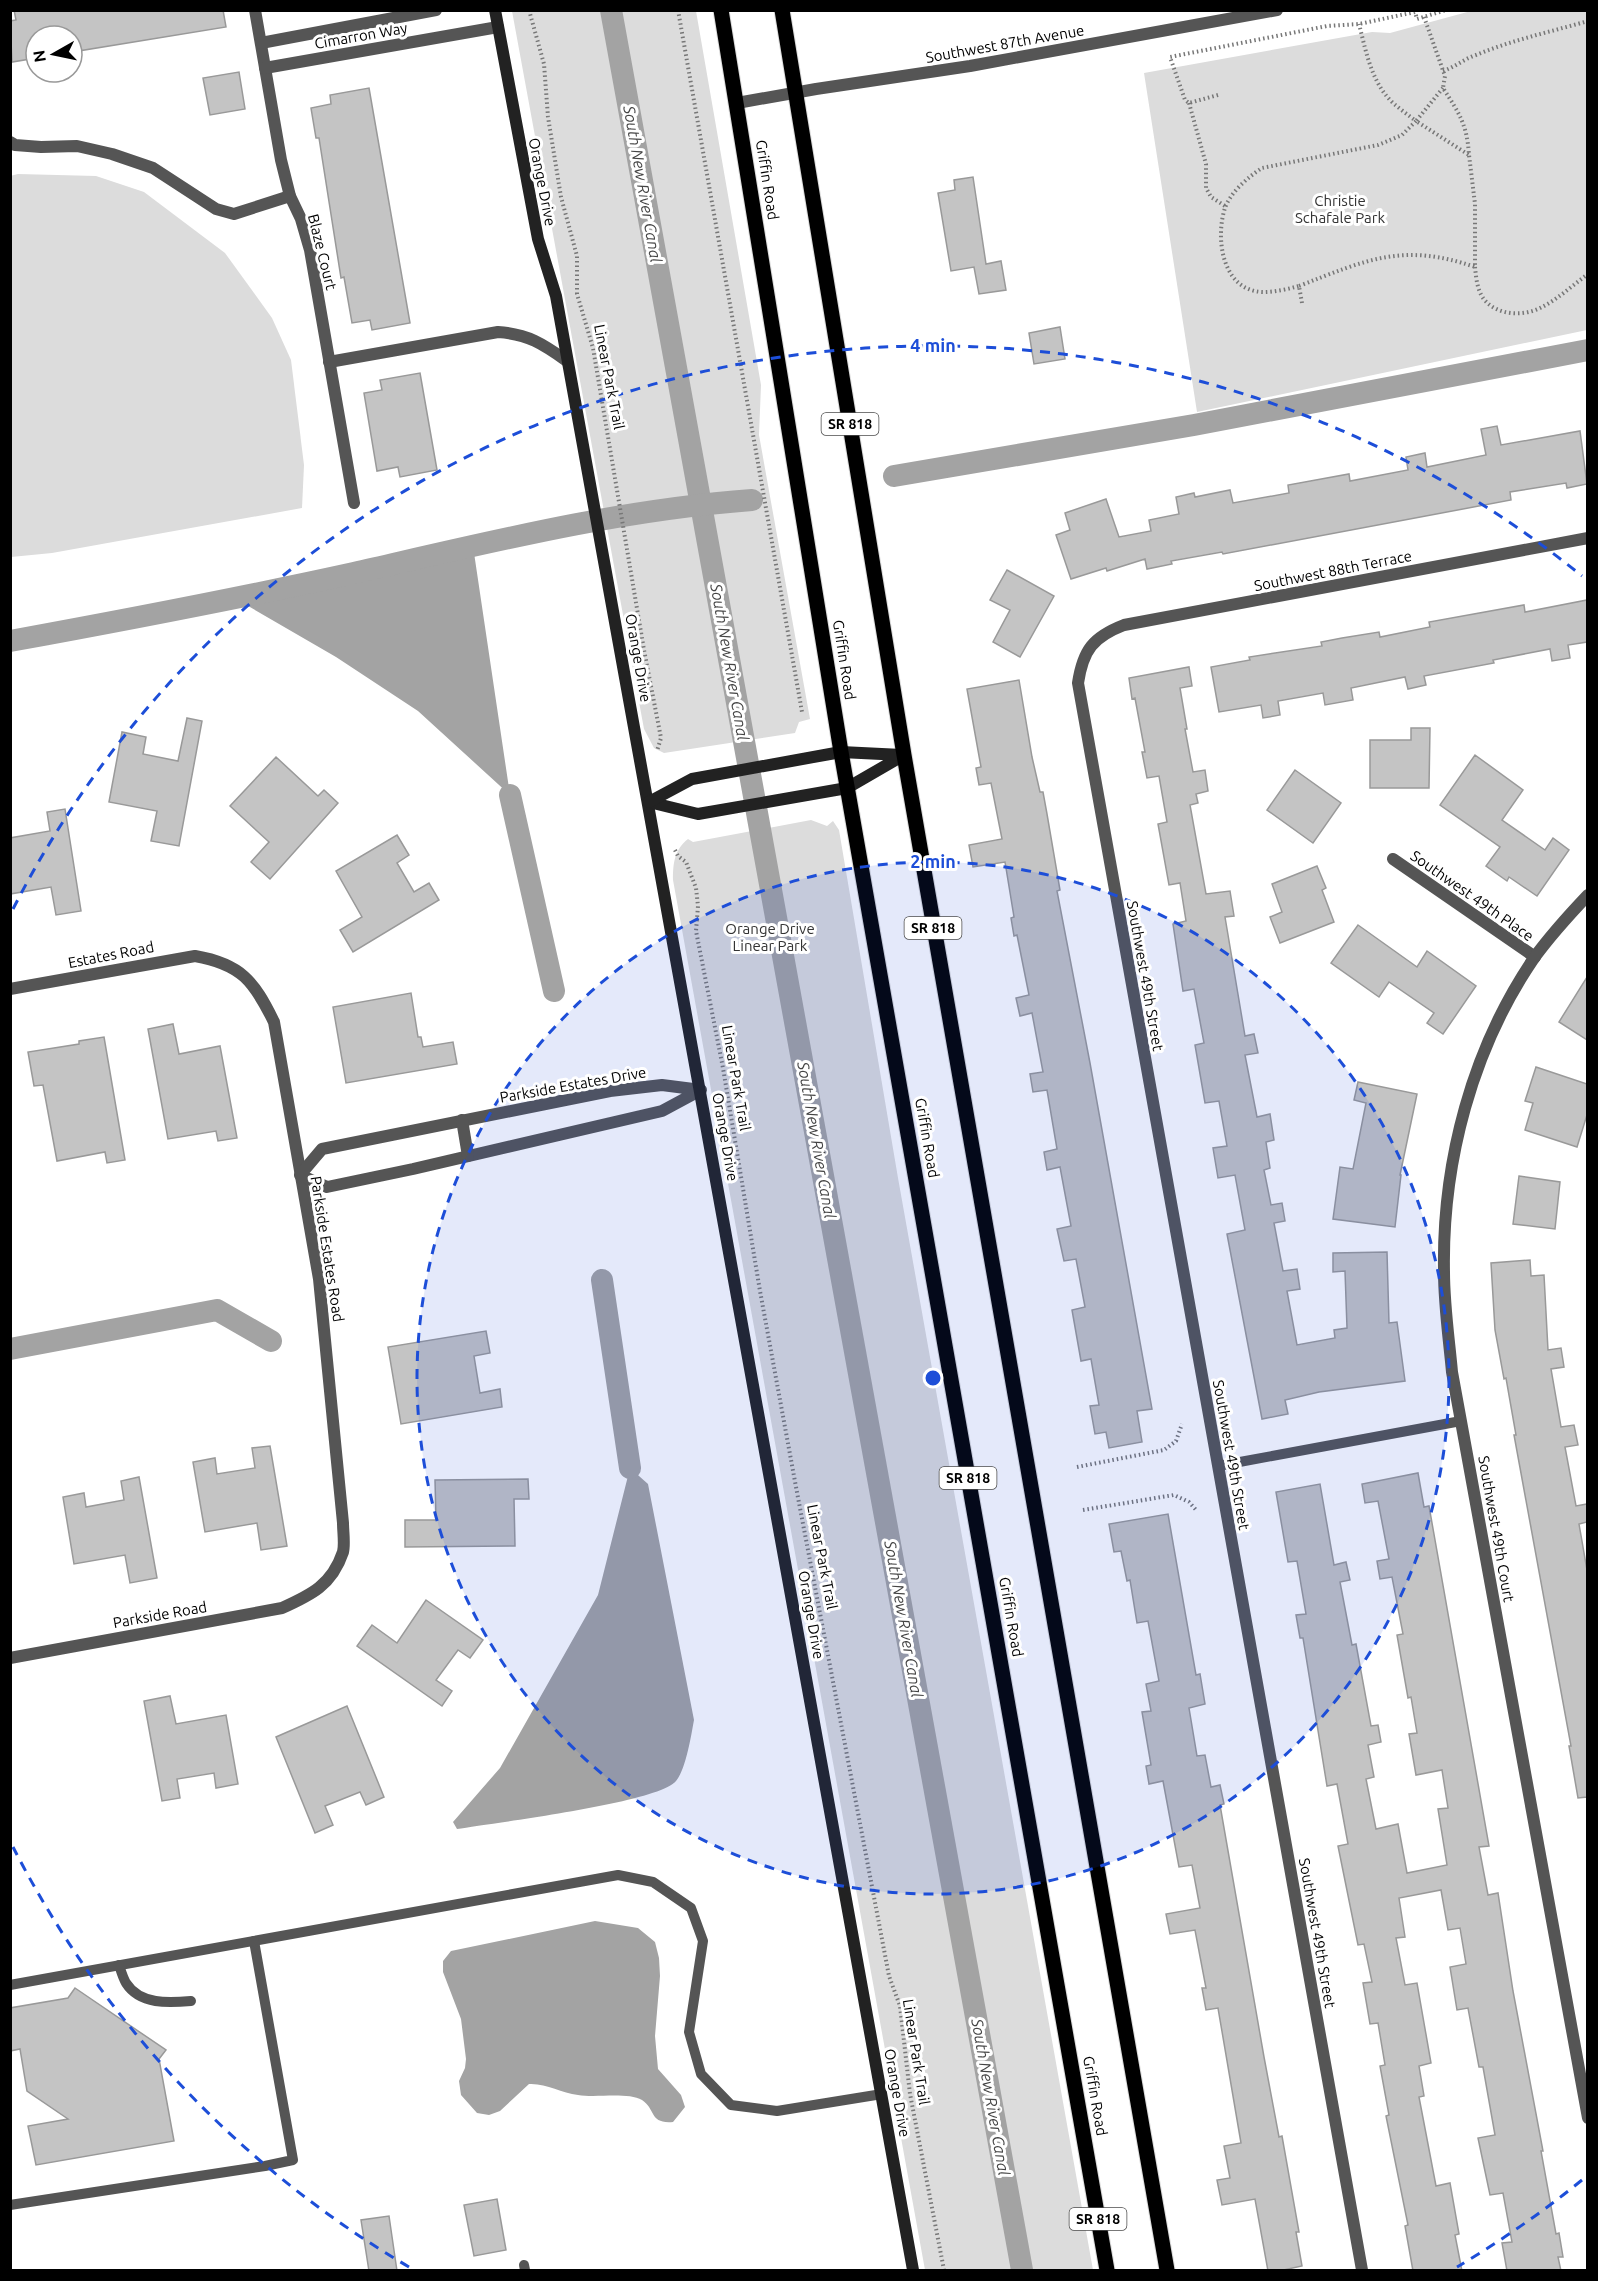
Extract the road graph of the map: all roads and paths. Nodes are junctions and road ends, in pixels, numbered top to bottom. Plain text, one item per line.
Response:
1 (255, 10) edge
2 (436, 10) edge
3 (495, 10) edge
4 (529, 10) edge
5 (678, 10) edge
6 (721, 10) edge
7 (782, 10) edge
8 (1277, 10) edge
9 (1446, 10) edge
10 (1424, 17) junction
11 (1587, 21) edge
12 (1359, 24) junction
13 (498, 27) junction
14 (261, 43) junction
15 (265, 68) junction
16 (1443, 71) junction
17 (1443, 88) junction
18 (796, 92) junction
19 (1218, 95) dead end
20 (737, 103) junction
21 (1189, 103) junction
22 (1416, 121) junction
23 (10, 142) edge
24 (1469, 155) junction
25 (290, 196) junction
26 (1225, 206) junction
27 (1475, 267) junction
28 (1587, 274) edge
29 (1299, 286) junction
30 (1302, 303) dead end
31 (567, 361) junction
32 (329, 362) junction
33 (354, 503) dead end
34 (1587, 538) edge
35 (1090, 646) joint
36 (802, 712) dead end
37 (657, 748) dead end
38 (841, 752) junction
39 (903, 755) junction
40 (847, 788) junction
41 (649, 802) junction
42 (675, 852) dead end
43 (1393, 860) dead end
44 (1587, 896) edge
45 (1535, 957) junction
46 (218, 960) joint
47 (10, 989) edge
48 (701, 1090) junction
49 (462, 1120) junction
50 (468, 1156) junction
51 (300, 1175) junction
52 (1461, 1421) junction
53 (1182, 1424) dead end
54 (1218, 1466) junction
55 (1077, 1467) dead end
56 (1083, 1510) dead end
57 (1197, 1511) dead end
58 (312, 1594) joint
59 (10, 1658) edge
60 (254, 1941) junction
61 (119, 1965) junction
62 (10, 1985) edge
63 (191, 2001) dead end
64 (882, 2094) junction
65 (1587, 2118) edge
66 (10, 2205) edge
67 (914, 2271) edge
68 (944, 2271) edge
69 (1107, 2271) edge
70 (1167, 2271) edge
71 (1362, 2271) edge

1 - 14 street, Blaze Court
2 - 14 street, Cimarron Way
3 - 13 street, Orange Drive
4 - 37 path, Linear Park Trail
5 - 36 path
6 - 20 main road, Griffin Road / SR 818
7 - 18 main road, SR 818
8 - 18 street, Southwest 87th Avenue
9 - 10 path
10 - 12 path
10 - 16 path
11 - 16 path
12 - 21 path
12 - 22 path
13 - 15 street, Cimarron Way
13 - 31 street, Orange Drive
14 - 15 street, Blaze Court
15 - 25 street, Blaze Court
16 - 17 path
17 - 22 path
17 - 24 path
18 - 20 street, Southwest 87th Avenue
18 - 39 main road, SR 818
19 - 21 path
20 - 38 main road, Griffin Road / SR 818
21 - 26 path
22 - 24 path
22 - 26 path
23 - 25 street
24 - 27 path
25 - 32 street, Blaze Court
26 - 29 path
27 - 28 path
27 - 29 path
29 - 30 path
31 - 32 street
31 - 41 street, Orange Drive
32 - 33 street, Blaze Court
34 - 35 street, Southwest 88th Terrace
35 - 54 street, Southwest 49th Street
38 - 39 street
38 - 40 main road, Griffin Road / SR 818
38 - 41 street
39 - 40 street
39 - 70 main road, SR 818
40 - 41 street
40 - 69 main road, Griffin Road / SR 818
41 - 48 street, Orange Drive
42 - 68 path, Linear Park Trail
43 - 45 street, Southwest 49th Place
44 - 45 street, Southwest 49th Court
45 - 52 street, Southwest 49th Court
46 - 47 street, Estates Road
46 - 51 street, Parkside Estates Road
48 - 49 street, Parkside Estates Drive
48 - 50 street
48 - 64 street, Orange Drive
49 - 50 street
49 - 51 street, Parkside Estates Drive
50 - 51 street
51 - 58 street, Parkside Estates Road
52 - 54 lane
52 - 65 street, Southwest 49th Court
53 - 55 path
54 - 71 street, Southwest 49th Street
56 - 57 path
58 - 59 street, Parkside Road
60 - 61 lane
60 - 64 lane
60 - 66 lane
61 - 62 lane
61 - 63 lane
64 - 67 street, Orange Drive

